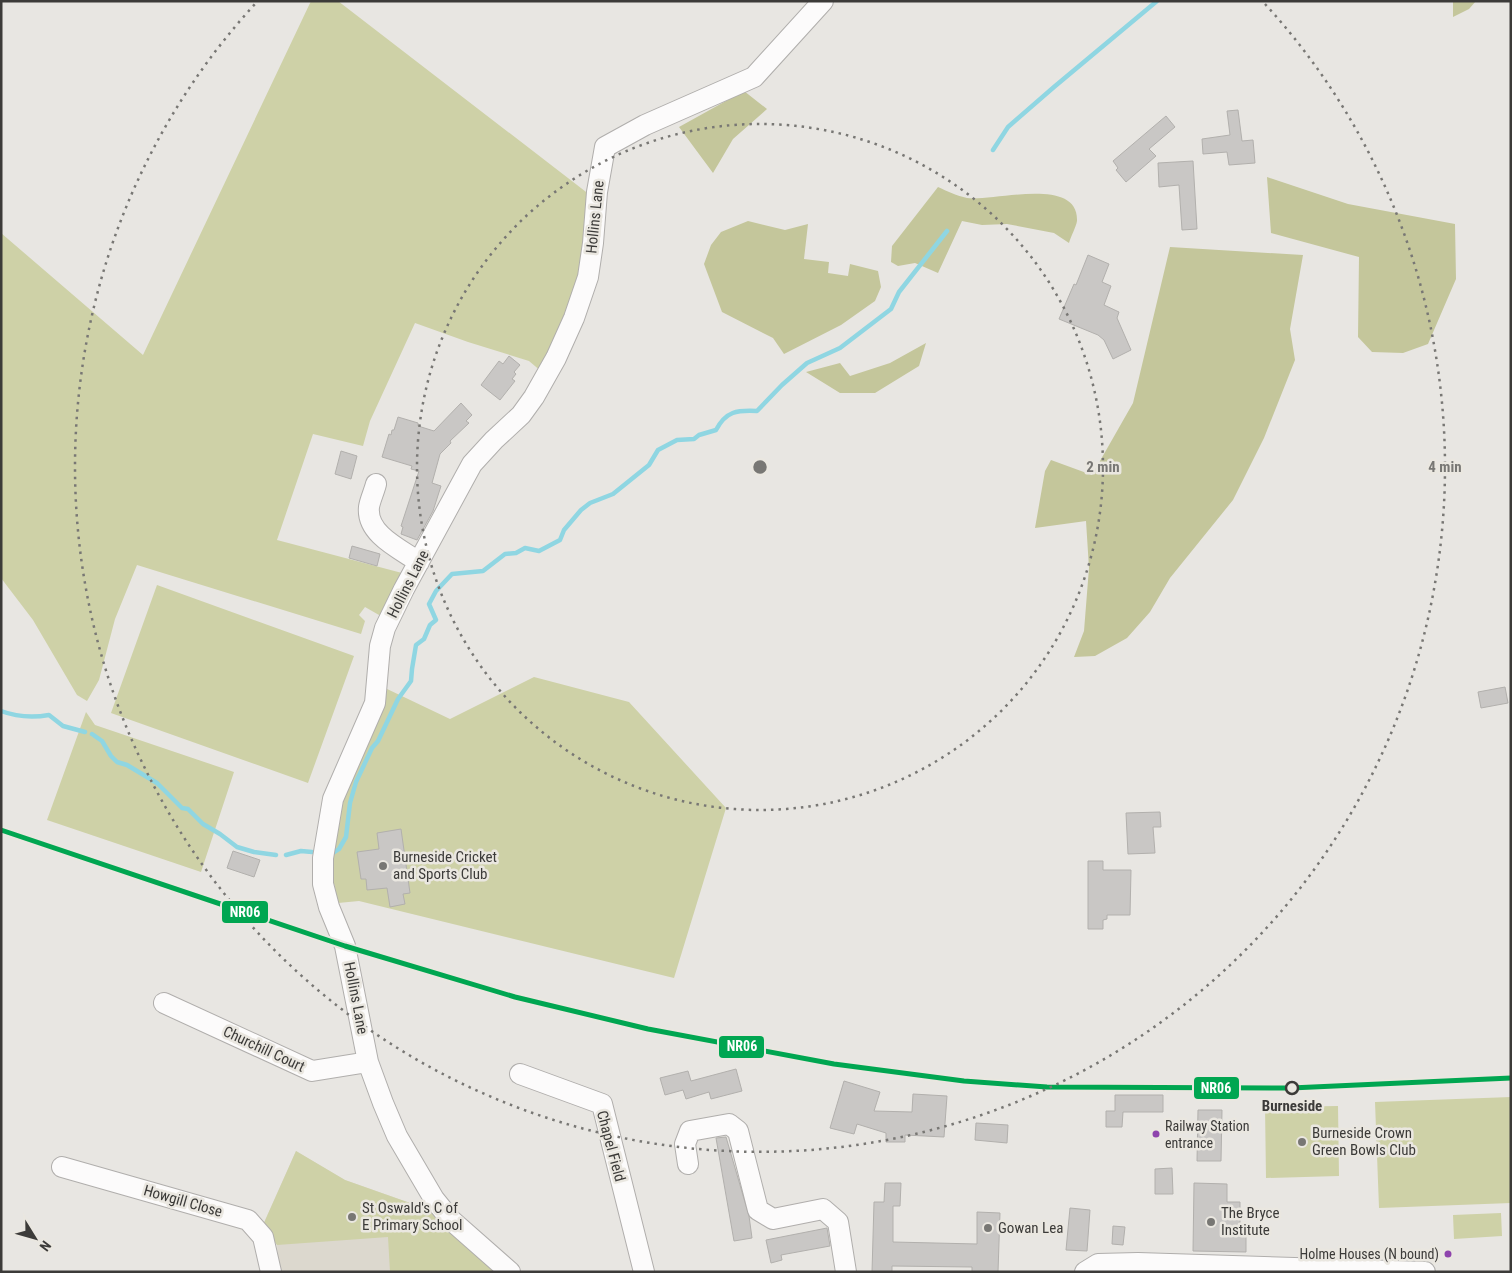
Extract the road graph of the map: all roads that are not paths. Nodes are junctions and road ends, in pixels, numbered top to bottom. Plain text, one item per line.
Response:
1 (823, 1) edge
2 (376, 484) dead end
3 (419, 562) junction
4 (164, 1002) dead end
5 (368, 1062) junction
6 (520, 1074) dead end
7 (688, 1164) dead end
8 (62, 1167) dead end
9 (271, 1272) edge
10 (510, 1272) edge
11 (644, 1272) edge
12 (846, 1272) edge
13 (1085, 1272) edge
14 (1425, 1272) edge

1 - 3 street, Hollins Lane
2 - 3 street
3 - 5 street, Hollins Lane
4 - 5 street, Churchill Court
5 - 10 street, Hollins Lane
6 - 11 street, Chapel Field
7 - 12 street
8 - 9 street, Howgill Close
13 - 14 street

